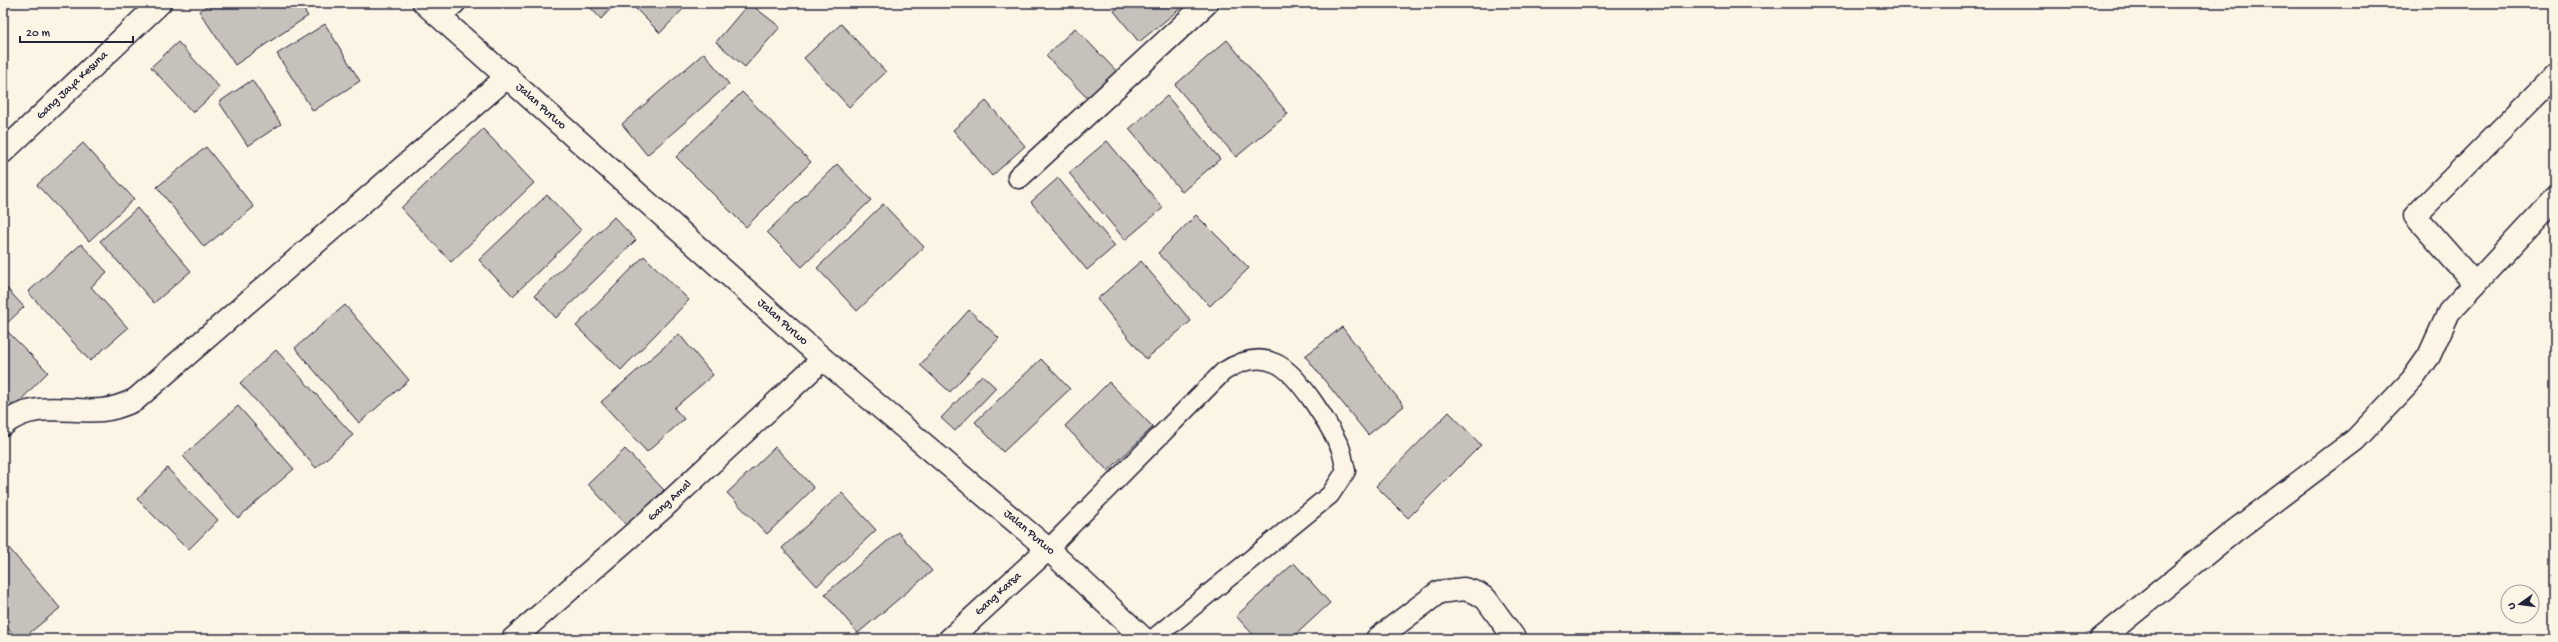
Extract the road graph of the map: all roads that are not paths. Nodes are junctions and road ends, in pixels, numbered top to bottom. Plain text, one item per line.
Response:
1 (160, 3) edge
2 (1208, 3) edge
3 (439, 7) edge
4 (2555, 75) edge
5 (508, 76) junction
6 (3, 152) edge
7 (1019, 178) dead end
8 (2555, 198) edge
9 (2462, 298) junction
10 (823, 359) junction
11 (3, 425) edge
12 (1048, 549) junction
13 (513, 639) edge
14 (950, 639) edge
15 (1144, 639) edge
16 (1153, 639) edge
17 (1378, 639) edge
18 (1515, 639) edge
19 (2101, 639) edge

1 - 6 street, Gang Jaya Kesuna
2 - 7 street
3 - 5 street, Jalan Purwo
4 - 9 street
5 - 10 street, Jalan Purwo
5 - 11 street
8 - 9 street
9 - 19 street
10 - 12 street, Jalan Purwo
10 - 13 street, Gang Amal
12 - 14 street, Gang Karsa
12 - 15 street, Jalan Purwo
12 - 16 lane
17 - 18 street

